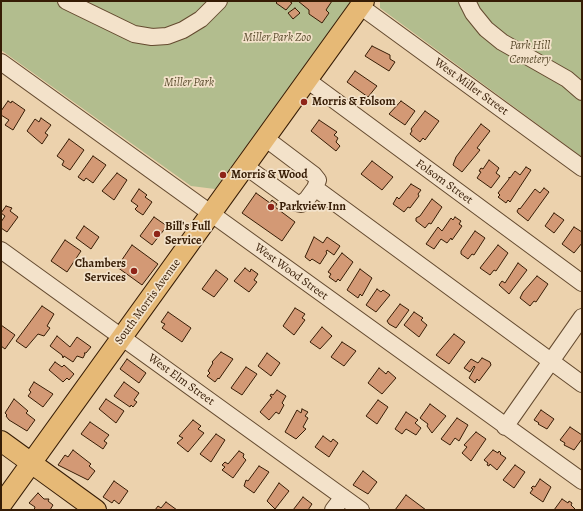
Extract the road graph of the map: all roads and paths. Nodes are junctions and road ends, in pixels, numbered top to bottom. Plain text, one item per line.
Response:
1 (66, 1) edge
2 (219, 1) edge
3 (467, 1) edge
4 (362, 3) edge
5 (83, 5) edge
6 (1, 62) edge
7 (307, 80) junction
8 (582, 92) edge
9 (265, 138) junction
10 (245, 166) junction
11 (582, 168) edge
12 (315, 188) junction
13 (211, 214) junction
14 (1, 250) edge
15 (582, 283) edge
16 (582, 317) edge
17 (122, 338) junction
18 (550, 362) junction
19 (582, 384) edge
20 (505, 427) junction
21 (1, 441) edge
22 (32, 463) junction
23 (582, 481) edge
24 (338, 504) edge
25 (1, 505) edge
26 (96, 510) edge
27 (361, 510) edge

1 - 5 street
2 - 5 street
3 - 8 street
4 - 7 main road, South Morris Avenue
4 - 11 street, West Miller Street
6 - 13 street, West Wood Street
7 - 9 main road, South Morris Avenue
7 - 15 street, Folsom Street
9 - 10 main road, South Morris Avenue
9 - 12 street
10 - 12 street
10 - 13 main road, South Morris Avenue
12 - 18 street
13 - 17 main road, South Morris Avenue
13 - 20 street, West Wood Street
14 - 17 street, West Elm Street
16 - 18 street
17 - 22 main road, South Morris Avenue
17 - 24 street, West Elm Street
18 - 19 street
18 - 20 street
20 - 23 street, West Wood Street
21 - 22 main road
22 - 25 main road, South Morris Avenue
22 - 26 main road
24 - 27 street, West Elm Street

